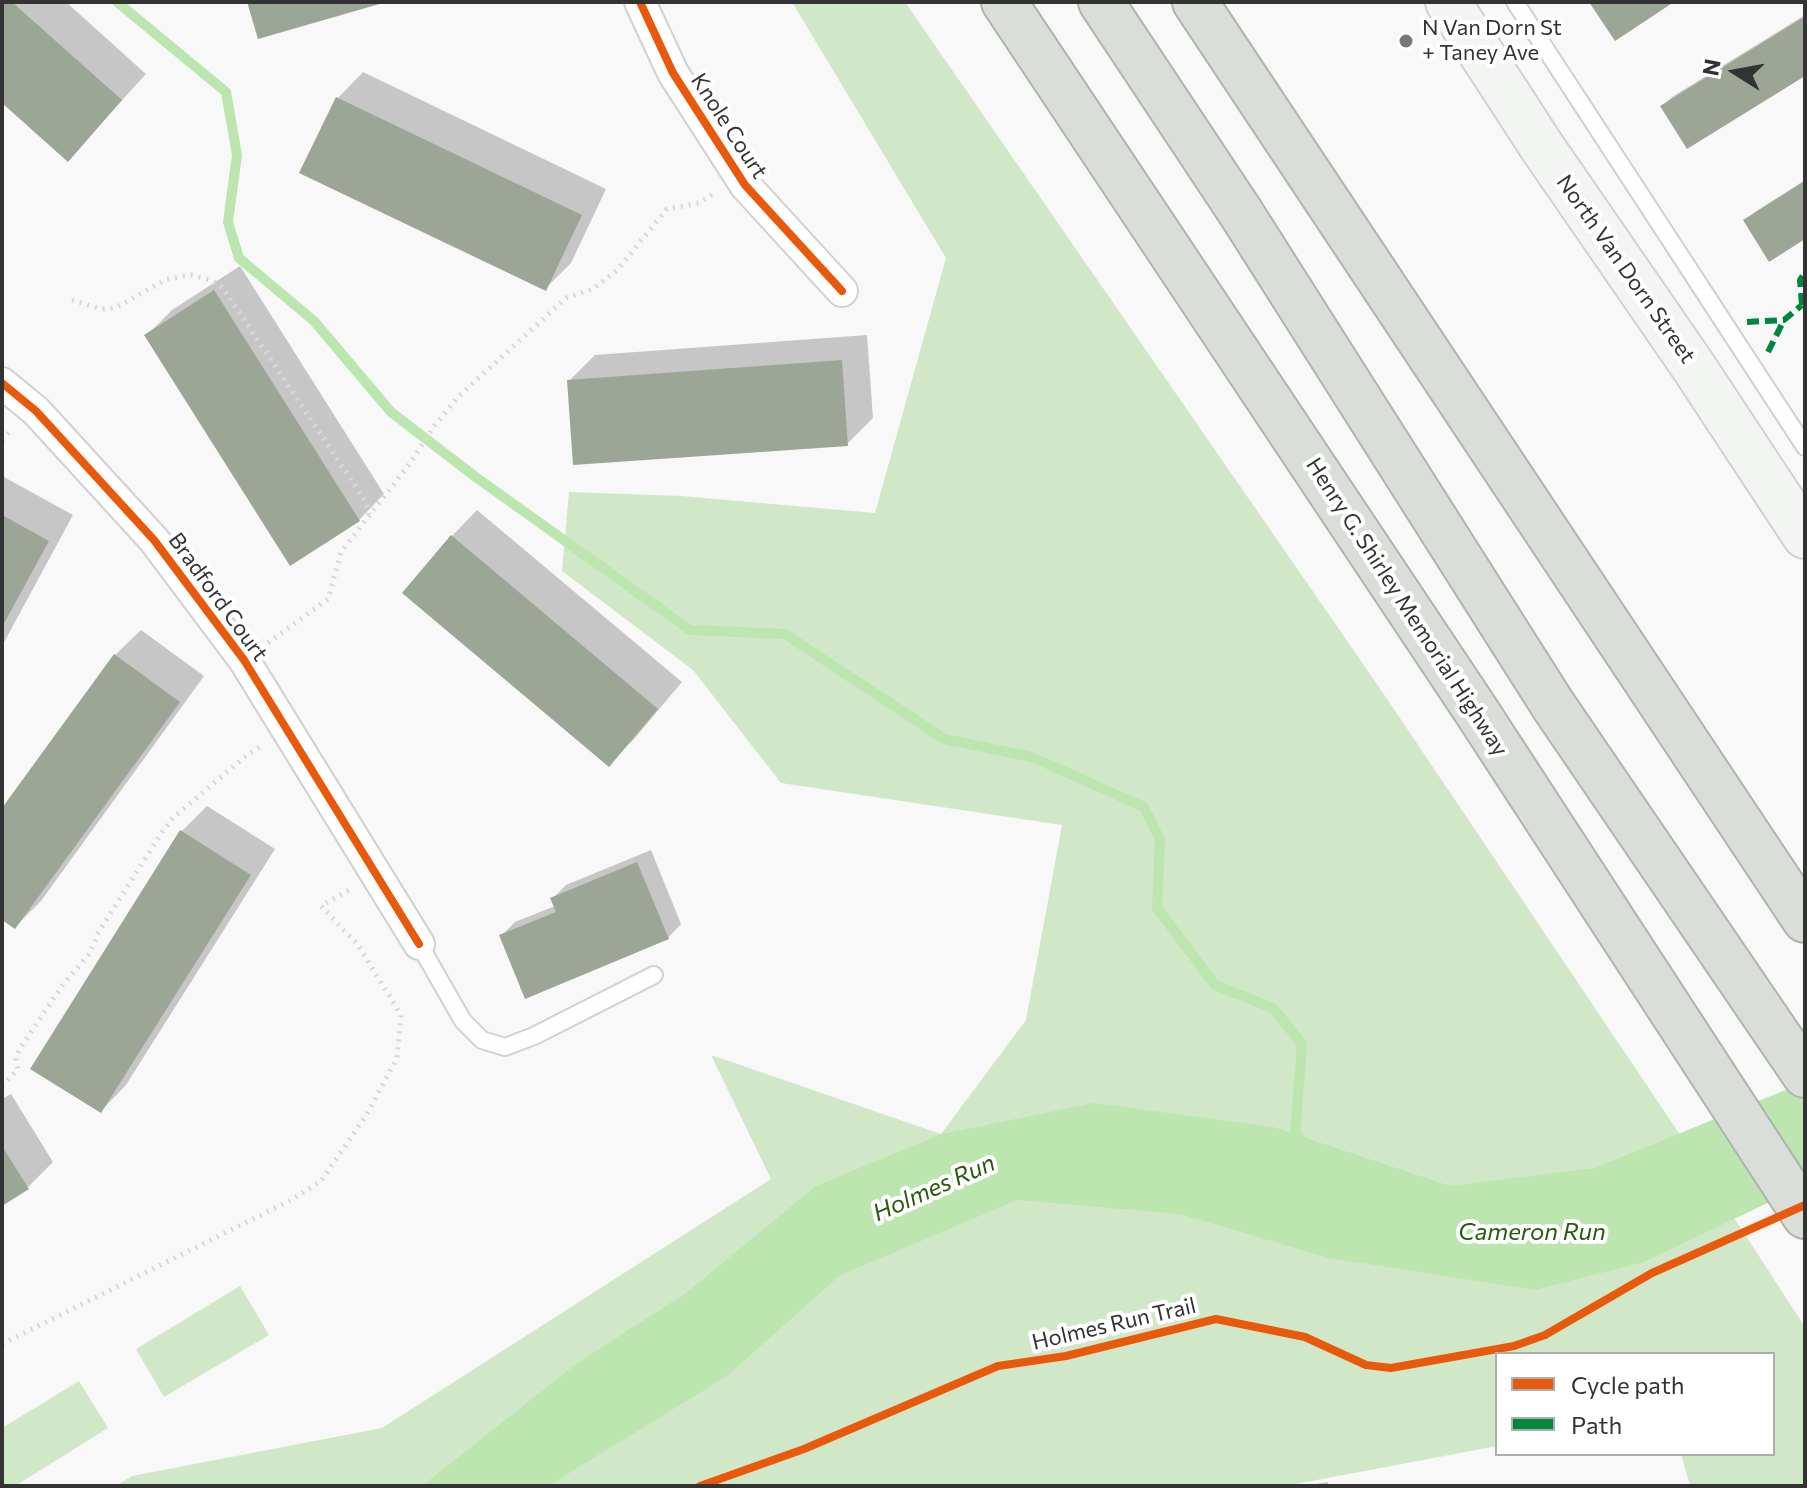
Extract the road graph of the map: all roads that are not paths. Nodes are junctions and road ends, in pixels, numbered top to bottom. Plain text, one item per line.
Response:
1 (640, 2) edge
2 (1004, 2) edge
3 (1101, 2) edge
4 (1195, 2) edge
5 (1448, 2) edge
6 (1515, 2) edge
7 (842, 291) dead end
8 (2, 383) edge
9 (1805, 447) edge
10 (1805, 536) edge
11 (1805, 920) edge
12 (419, 944) joint
13 (654, 975) dead end
14 (1805, 1075) edge
15 (1805, 1216) edge

1 - 7 street, Knole Court
2 - 15 highway, Henry G. Shirley Memorial Highway
3 - 14 highway
4 - 11 highway
5 - 10 main road, North Van Dorn Street
6 - 9 lane
8 - 12 street, Bradford Court
12 - 13 lane

